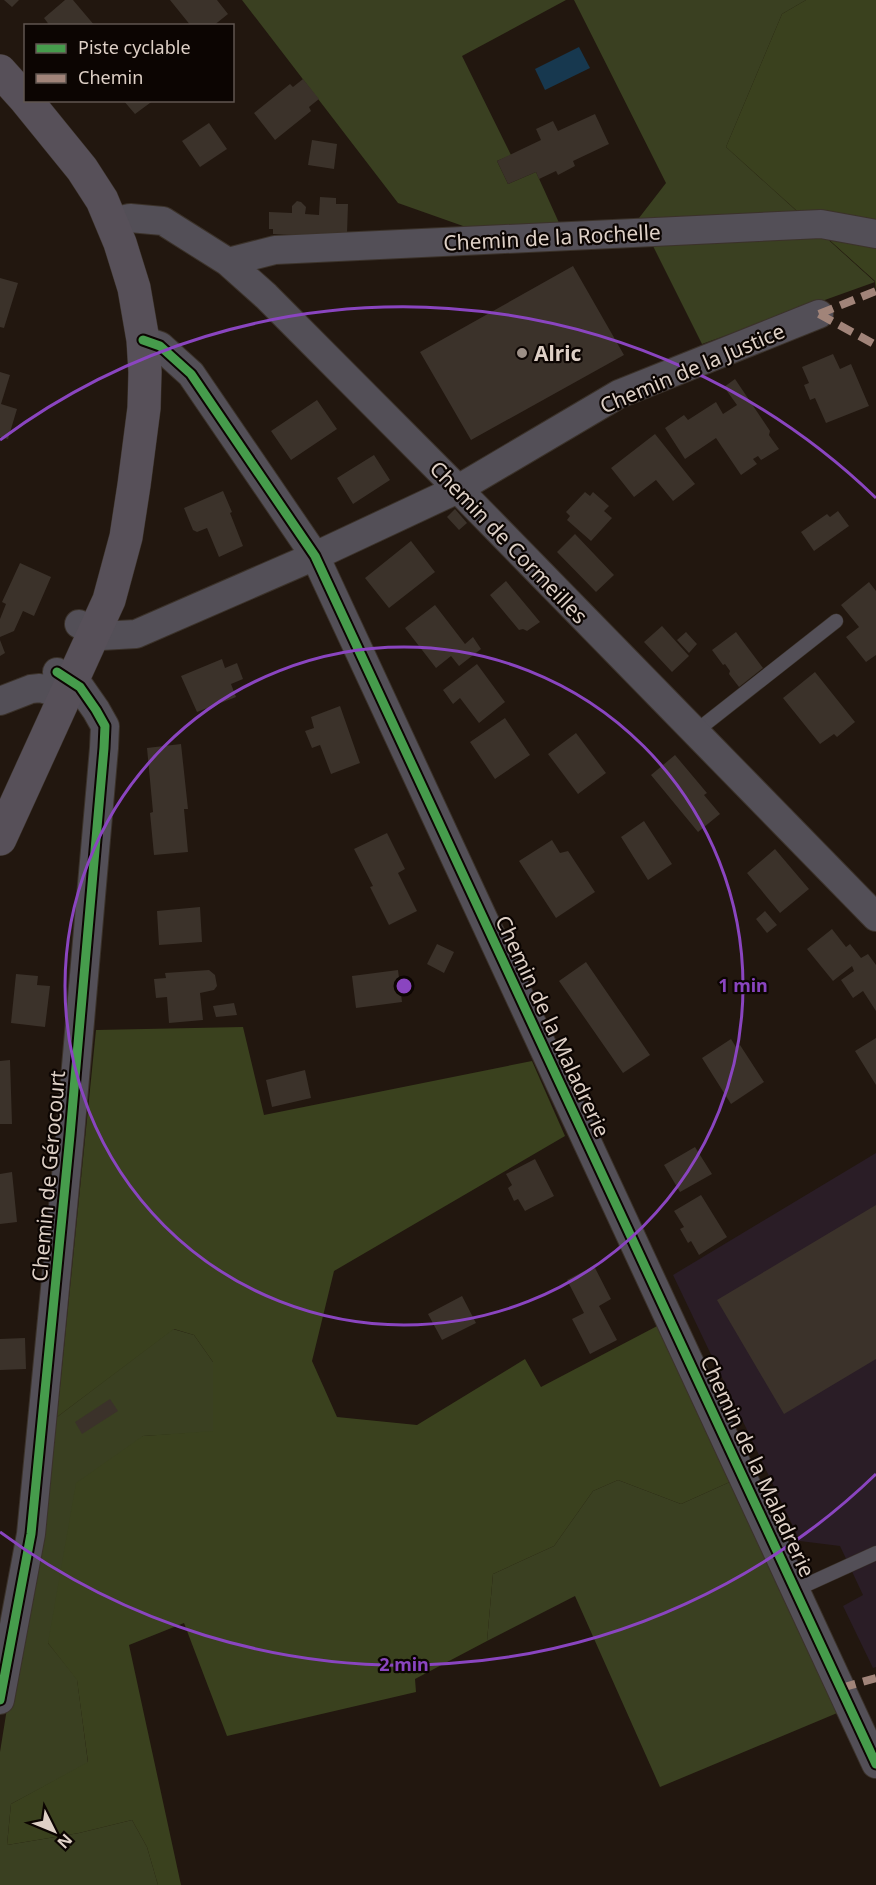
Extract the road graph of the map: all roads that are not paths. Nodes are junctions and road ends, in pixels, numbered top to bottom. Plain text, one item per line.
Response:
1 (0, 71) edge
2 (24, 98) edge
3 (28, 102) edge
4 (112, 222) junction
5 (876, 234) edge
6 (228, 262) junction
7 (819, 314) dead end
8 (143, 340) junction
9 (458, 489) junction
10 (315, 556) junction
11 (836, 621) dead end
12 (87, 628) junction
13 (61, 684) junction
14 (0, 700) edge
15 (695, 732) junction
16 (0, 799) edge
17 (0, 839) edge
18 (876, 917) edge
19 (876, 1553) edge
20 (795, 1590) junction
21 (0, 1700) edge
22 (876, 1764) edge

1 - 2 main road
3 - 4 main road
4 - 6 street, Chemin de Cormeilles
4 - 8 main road
5 - 6 street, Chemin de la Rochelle
6 - 9 street, Chemin de Cormeilles
7 - 9 street, Chemin de la Justice
8 - 10 street, Chemin de la Maladrerie
8 - 12 main road
9 - 10 street, Chemin de la Justice
9 - 15 street, Chemin de Cormeilles
10 - 12 street, Chemin de la Justice
10 - 20 street, Chemin de la Maladrerie
11 - 15 lane
12 - 13 main road
13 - 14 street
13 - 16 main road
13 - 17 main road
13 - 21 street, Chemin de Gérocourt
15 - 18 street, Chemin de Cormeilles
19 - 20 lane
20 - 22 street, Chemin de la Maladrerie

